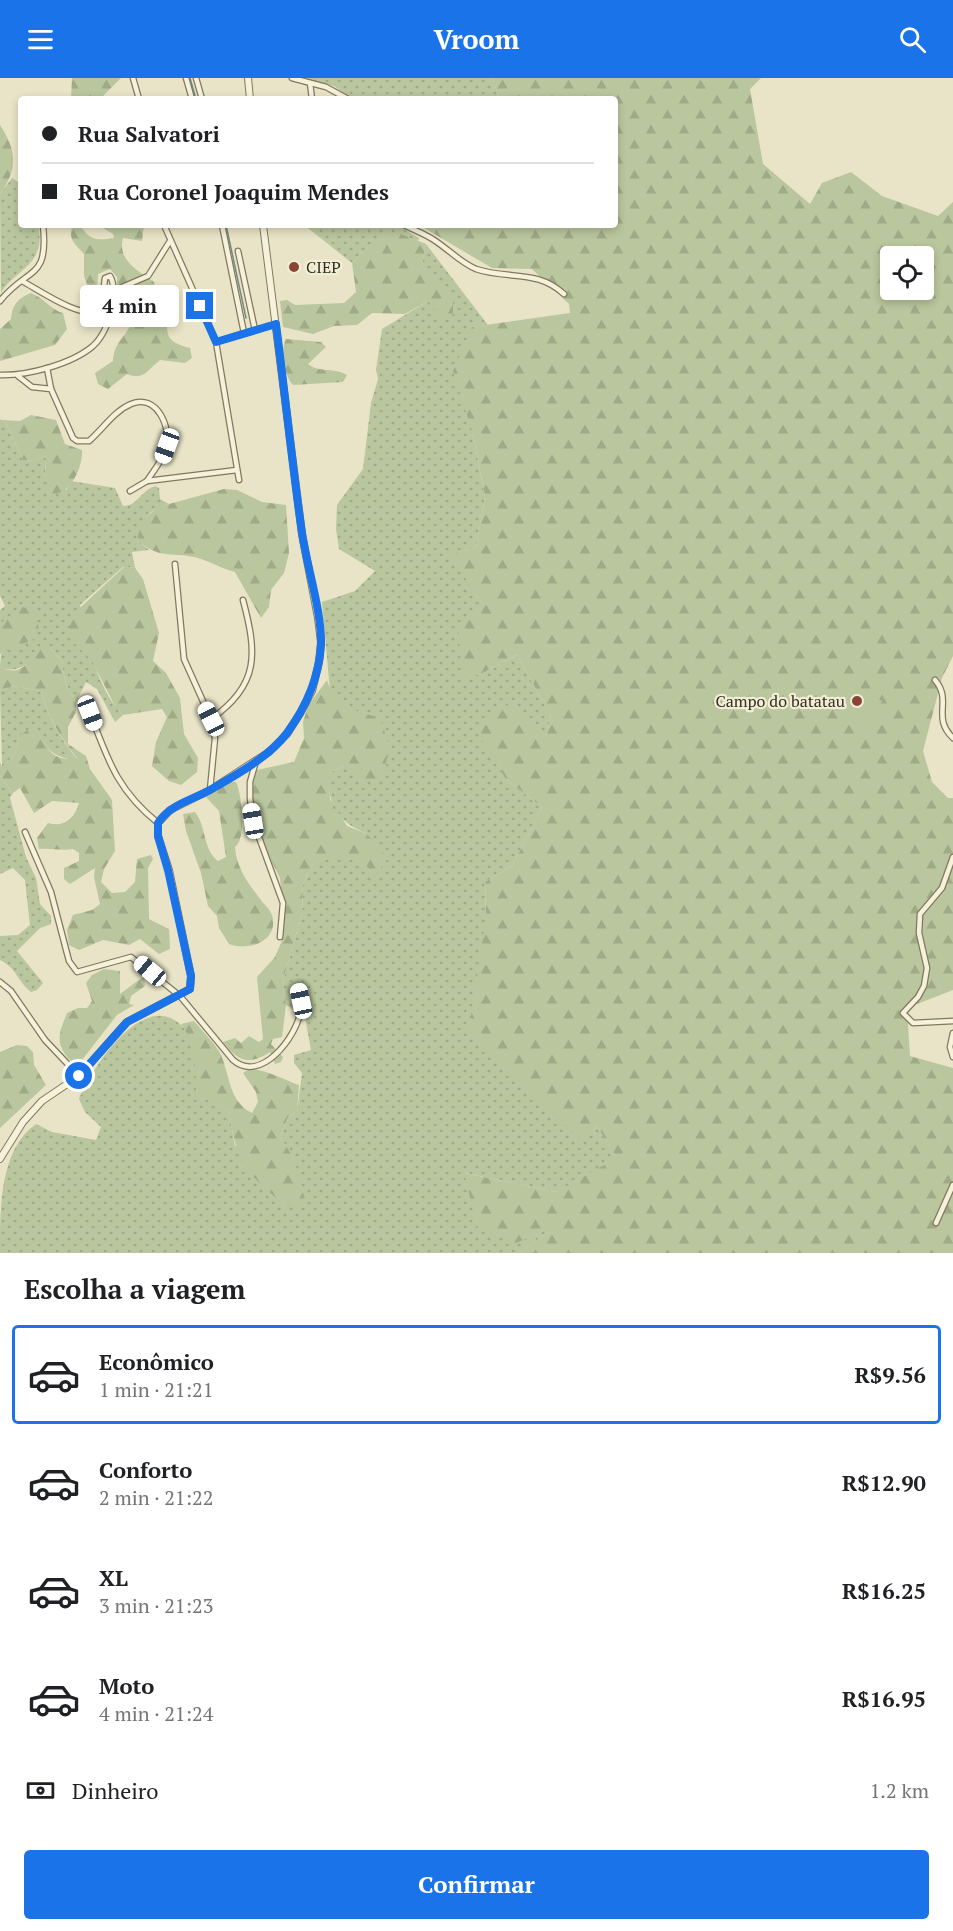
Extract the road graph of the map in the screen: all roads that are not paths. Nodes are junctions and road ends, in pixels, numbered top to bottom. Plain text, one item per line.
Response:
1 (142, 78) edge
2 (186, 78) edge
3 (196, 78) edge
4 (248, 78) edge
5 (292, 78) edge
6 (134, 79) edge
7 (310, 83) junction
8 (138, 96) edge
9 (191, 96) edge
10 (201, 96) edge
11 (250, 96) edge
12 (312, 96) edge
13 (342, 96) edge
14 (43, 228) edge
15 (166, 228) edge
16 (223, 228) edge
17 (263, 228) edge
18 (410, 228) edge
19 (170, 241) junction
20 (238, 251) dead end
21 (22, 281) junction
22 (112, 291) junction
23 (564, 294) dead end
24 (0, 301) edge
25 (276, 324) junction
26 (255, 330) junction
27 (244, 333) junction
28 (216, 342) junction
29 (47, 368) junction
30 (0, 375) edge
31 (18, 376) junction
32 (51, 389) junction
33 (237, 470) junction
34 (240, 480) dead end
35 (147, 481) junction
36 (130, 491) dead end
37 (175, 564) dead end
38 (243, 600) dead end
39 (935, 680) dead end
40 (953, 701) edge
41 (946, 703) junction
42 (90, 713) dead end
43 (211, 719) junction
44 (953, 738) edge
45 (256, 760) junction
46 (210, 790) junction
47 (158, 823) junction
48 (25, 832) dead end
49 (953, 857) edge
50 (280, 937) dead end
51 (0, 982) edge
52 (299, 989) dead end
53 (180, 996) junction
54 (953, 1021) edge
55 (953, 1033) edge
56 (953, 1057) edge
57 (79, 1076) junction
58 (0, 1159) edge
59 (953, 1185) edge
60 (936, 1223) dead end

1 - 6 street
2 - 9 street
3 - 10 street
4 - 11 street
5 - 7 street
6 - 8 street
7 - 12 street
7 - 13 street
14 - 21 street
15 - 19 street
16 - 27 street
17 - 25 street
18 - 23 street
19 - 22 street
19 - 28 street
20 - 26 street
21 - 22 street
21 - 24 street
22 - 29 street
25 - 26 street
25 - 45 street
26 - 27 street
27 - 28 street
28 - 33 street
29 - 31 street
29 - 32 street
30 - 31 street
31 - 32 street
32 - 35 street
33 - 34 street
33 - 35 street
35 - 36 street
37 - 43 street
38 - 43 street
39 - 41 street
40 - 41 street
41 - 44 street
42 - 47 street
43 - 46 street
45 - 46 street
45 - 50 street
46 - 47 street
47 - 53 street
48 - 53 street
49 - 54 street
51 - 57 street
52 - 53 street
53 - 57 street
55 - 56 street
57 - 58 street
59 - 60 street

